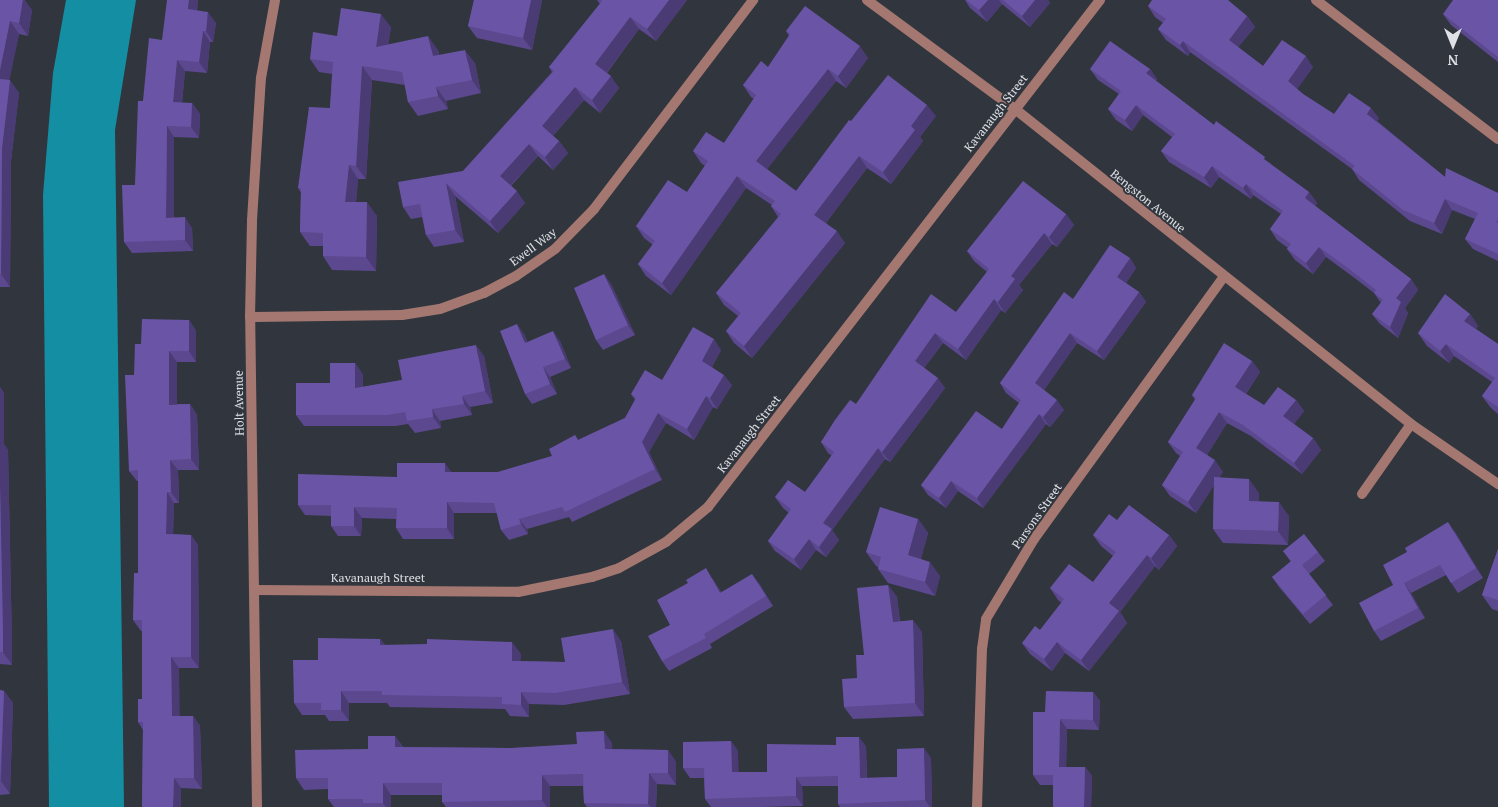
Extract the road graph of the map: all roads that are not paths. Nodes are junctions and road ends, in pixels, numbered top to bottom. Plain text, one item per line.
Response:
1 (274, 0) edge
2 (752, 0) edge
3 (867, 0) edge
4 (1100, 0) edge
5 (1316, 0) edge
6 (1015, 109) junction
7 (1498, 139) edge
8 (1223, 278) junction
9 (250, 317) junction
10 (1411, 424) junction
11 (1498, 484) edge
12 (1362, 494) dead end
13 (255, 590) junction
14 (257, 807) edge
15 (977, 807) edge

1 - 9 street, Holt Avenue
2 - 9 street, Ewell Way
3 - 6 street, Bengston Avenue
4 - 6 street, Kavanaugh Street
5 - 7 street
6 - 8 street, Bengston Avenue
6 - 13 street, Kavanaugh Street
8 - 10 street, Bengston Avenue
8 - 15 street, Parsons Street
9 - 13 street, Holt Avenue
10 - 11 street, Bengston Avenue
10 - 12 street
13 - 14 street, Holt Avenue

